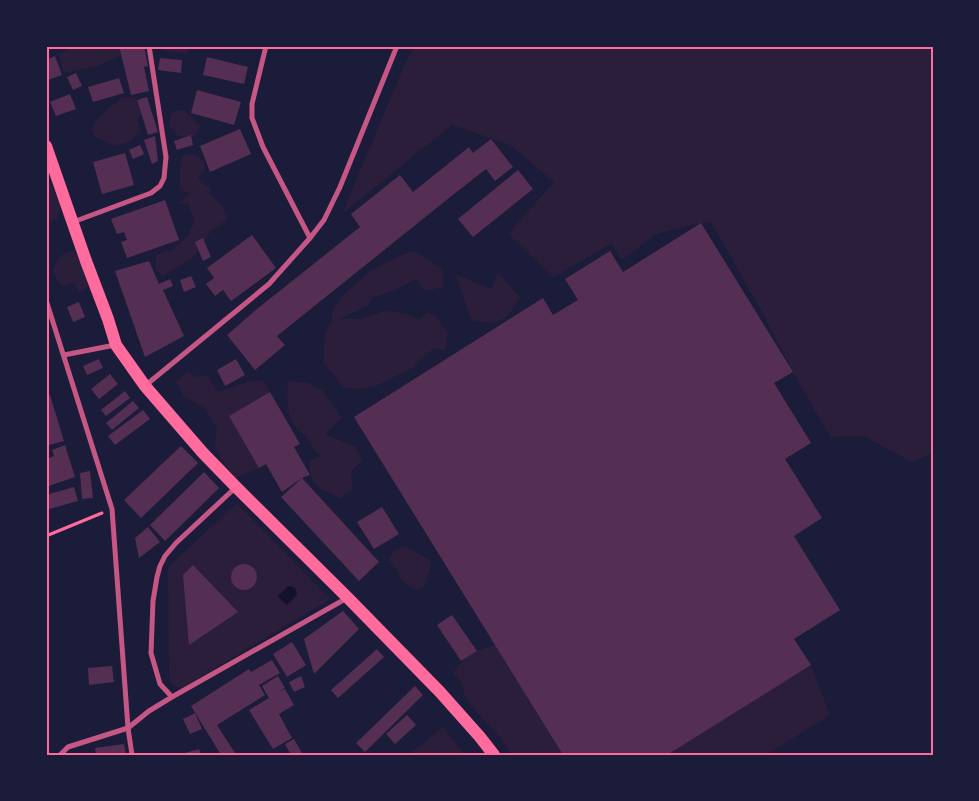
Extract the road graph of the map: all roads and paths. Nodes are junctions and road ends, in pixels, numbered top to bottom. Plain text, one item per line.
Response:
1 (149, 46) edge
2 (266, 46) edge
3 (397, 46) edge
4 (46, 146) edge
5 (72, 222) junction
6 (310, 238) junction
7 (46, 300) edge
8 (116, 345) junction
9 (64, 355) junction
10 (145, 386) junction
11 (236, 487) junction
12 (112, 509) junction
13 (46, 536) edge
14 (348, 598) junction
15 (172, 696) junction
16 (128, 728) junction
17 (60, 755) edge
18 (132, 755) edge
19 (494, 755) edge

1 - 5 street
2 - 6 street
3 - 6 street
4 - 5 main road
5 - 8 main road
6 - 10 street
7 - 9 street
8 - 9 street
8 - 10 main road
9 - 12 street
10 - 11 main road
11 - 14 main road
11 - 15 street
12 - 13 path
12 - 16 street
14 - 15 street
14 - 19 main road
15 - 16 street
16 - 17 street
16 - 18 street

